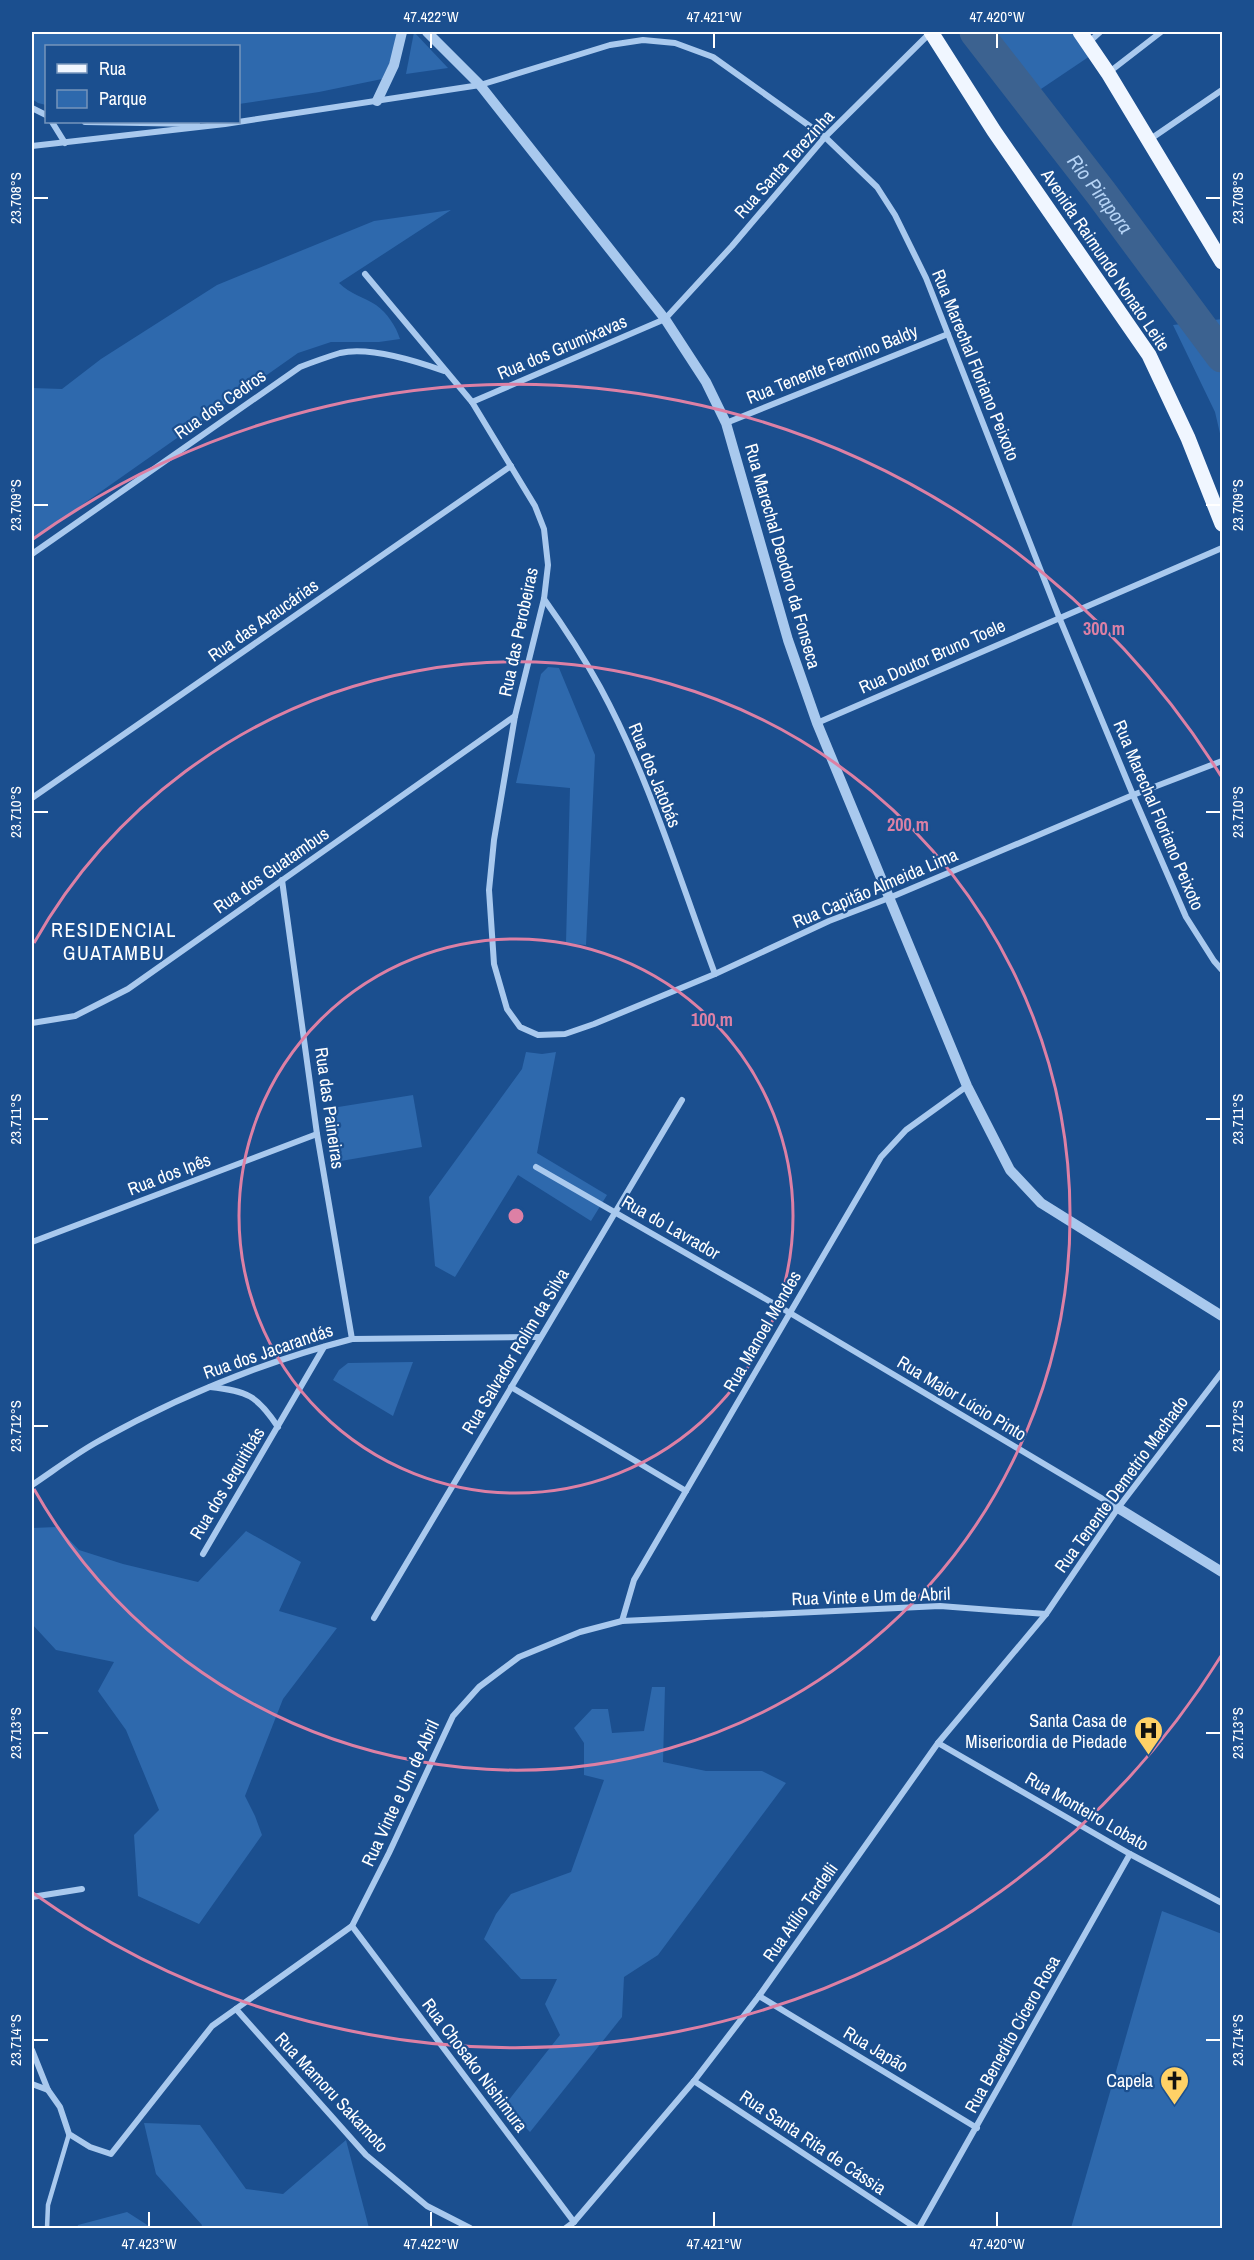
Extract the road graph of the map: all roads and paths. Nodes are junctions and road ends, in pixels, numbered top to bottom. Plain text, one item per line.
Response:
1 (402, 32) edge
2 (427, 32) edge
3 (931, 32) edge
4 (1161, 32) edge
5 (1090, 35) edge
6 (1108, 73) junction
7 (480, 85) junction
8 (1222, 90) edge
9 (377, 101) junction
10 (240, 122) edge
11 (53, 123) edge
12 (155, 123) edge
13 (232, 123) edge
14 (225, 124) junction
15 (825, 137) junction
16 (1149, 141) junction
17 (65, 143) junction
18 (32, 146) edge
19 (1222, 262) edge
20 (364, 274) dead end
21 (665, 319) junction
22 (948, 334) junction
23 (447, 372) junction
24 (472, 402) junction
25 (726, 423) junction
26 (512, 466) junction
27 (1222, 524) edge
28 (1222, 548) edge
29 (32, 554) edge
30 (544, 599) junction
31 (1059, 617) junction
32 (515, 717) junction
33 (817, 723) junction
34 (1222, 761) edge
35 (1133, 795) junction
36 (32, 798) edge
37 (282, 880) junction
38 (889, 898) junction
39 (1222, 970) edge
40 (715, 974) junction
41 (32, 1023) edge
42 (538, 1035) joint
43 (967, 1086) junction
44 (682, 1100) dead end
45 (317, 1134) junction
46 (536, 1167) dead end
47 (615, 1212) junction
48 (32, 1242) edge
49 (790, 1313) junction
50 (1222, 1317) edge
51 (540, 1337) junction
52 (352, 1340) junction
53 (325, 1347) junction
54 (1222, 1372) edge
55 (206, 1387) junction
56 (511, 1387) junction
57 (278, 1427) junction
58 (32, 1485) edge
59 (686, 1491) junction
60 (1118, 1508) junction
61 (203, 1554) dead end
62 (1222, 1572) edge
63 (1046, 1614) junction
64 (374, 1618) dead end
65 (622, 1621) junction
66 (938, 1743) junction
67 (1130, 1854) junction
68 (82, 1888) dead end
69 (32, 1897) edge
70 (1222, 1903) edge
71 (351, 1926) junction
72 (759, 1996) junction
73 (236, 2009) junction
74 (32, 2050) edge
75 (33, 2057) edge
76 (694, 2081) junction
77 (32, 2084) edge
78 (48, 2090) junction
79 (977, 2128) junction
80 (69, 2134) junction
81 (574, 2222) junction
82 (47, 2229) edge
83 (470, 2229) edge
84 (566, 2229) edge
85 (917, 2229) edge

1 - 9 street
2 - 7 street, Rua Marechal Deodoro da Fonseca
3 - 15 street, Rua Santa Terezinha
3 - 27 main road, Avenida Raimundo Nonato Leite
4 - 6 street
5 - 6 main road
6 - 16 main road
7 - 9 street, Rua Marechal Floriano Peixoto
7 - 15 street, Rua Marechal Floriano Peixoto
7 - 21 street, Rua Marechal Deodoro da Fonseca
8 - 16 street
9 - 10 street, Rua Marechal Floriano Peixoto
11 - 17 street
12 - 14 street
13 - 14 street, Rua Marechal Floriano Peixoto
14 - 17 street
15 - 21 street, Rua Santa Terezinha
15 - 22 street, Rua Marechal Floriano Peixoto
16 - 19 main road
17 - 18 street
20 - 23 street, Rua das Perobeiras
21 - 24 street, Rua dos Grumixavas
21 - 25 street, Rua Marechal Deodoro da Fonseca
22 - 25 street, Rua Tenente Fermino Baldy
22 - 31 street, Rua Marechal Floriano Peixoto
23 - 24 street, Rua das Perobeiras
23 - 29 street, Rua dos Cedros
24 - 26 street, Rua das Perobeiras
25 - 33 street, Rua Marechal Deodoro da Fonseca
26 - 30 street, Rua das Perobeiras
26 - 36 street, Rua das Araucárias
28 - 31 street, Rua Doutor Bruno Toele
30 - 32 street, Rua das Perobeiras
30 - 40 street, Rua dos Jatobás
31 - 33 street, Rua Doutor Bruno Toele
31 - 35 street, Rua Marechal Floriano Peixoto
32 - 37 street, Rua dos Guatambus
32 - 42 street, Rua das Perobeiras
33 - 38 street, Rua Marechal Deodoro da Fonseca
34 - 35 street, Rua Capitão Almeida Lima
35 - 38 street, Rua Capitão Almeida Lima
35 - 39 street, Rua Marechal Floriano Peixoto
37 - 41 street, Rua dos Guatambus
37 - 45 street, Rua das Paineiras
38 - 40 street, Rua Capitão Almeida Lima
38 - 43 street, Rua Marechal Deodoro da Fonseca
40 - 42 street, Rua Capitão Almeida Lima
43 - 49 street, Rua Manoel Mendes
43 - 50 street, Rua Marechal Deodoro da Fonseca
44 - 47 street, Rua Salvador Rolim da Silva
45 - 48 street, Rua dos Ipês
45 - 52 street, Rua das Paineiras
46 - 47 street, Rua do Lavrador
47 - 49 street, Rua do Lavrador
47 - 51 street, Rua Salvador Rolim da Silva
49 - 59 street, Rua Manoel Mendes
49 - 60 street, Rua Major Lúcio Pinto
51 - 52 street, Rua dos Jacarandás
51 - 56 street, Rua Salvador Rolim da Silva
52 - 53 street, Rua dos Jacarandás
53 - 55 street, Rua dos Jacarandás
53 - 57 street, Rua dos Jequitibás
54 - 60 street, Rua Tenente Demetrio Machado
55 - 57 street, Rua dos Jequitibás
55 - 58 street, Rua dos Jacarandás
56 - 59 street
56 - 64 street, Rua Salvador Rolim da Silva
57 - 61 street, Rua dos Jequitibás
59 - 65 street, Rua Manoel Mendes
60 - 62 street
60 - 63 street, Rua Tenente Demetrio Machado
63 - 65 street, Rua Vinte e Um de Abril
63 - 66 street, Rua Atílio Tardelli
65 - 71 street, Rua Vinte e Um de Abril
66 - 67 street, Rua Monteiro Lobato
66 - 72 street, Rua Atílio Tardelli
67 - 70 street, Rua Monteiro Lobato
67 - 79 street, Rua Benedito Cícero Rosa
68 - 69 street
71 - 73 street, Rua Vinte e Um de Abril
71 - 81 street, Rua Chosako Nishimura
72 - 76 street, Rua Atílio Tardelli
72 - 79 street, Rua Japão
73 - 80 street, Rua Vinte e Um de Abril
73 - 83 street, Rua Mamoru Sakamoto
74 - 75 street
75 - 78 street
76 - 81 street, Rua Atílio Tardelli
76 - 85 street, Rua Santa Rita de Cássia
77 - 78 street
78 - 80 street
79 - 85 street, Rua Benedito Cícero Rosa
80 - 82 lane
81 - 84 street

